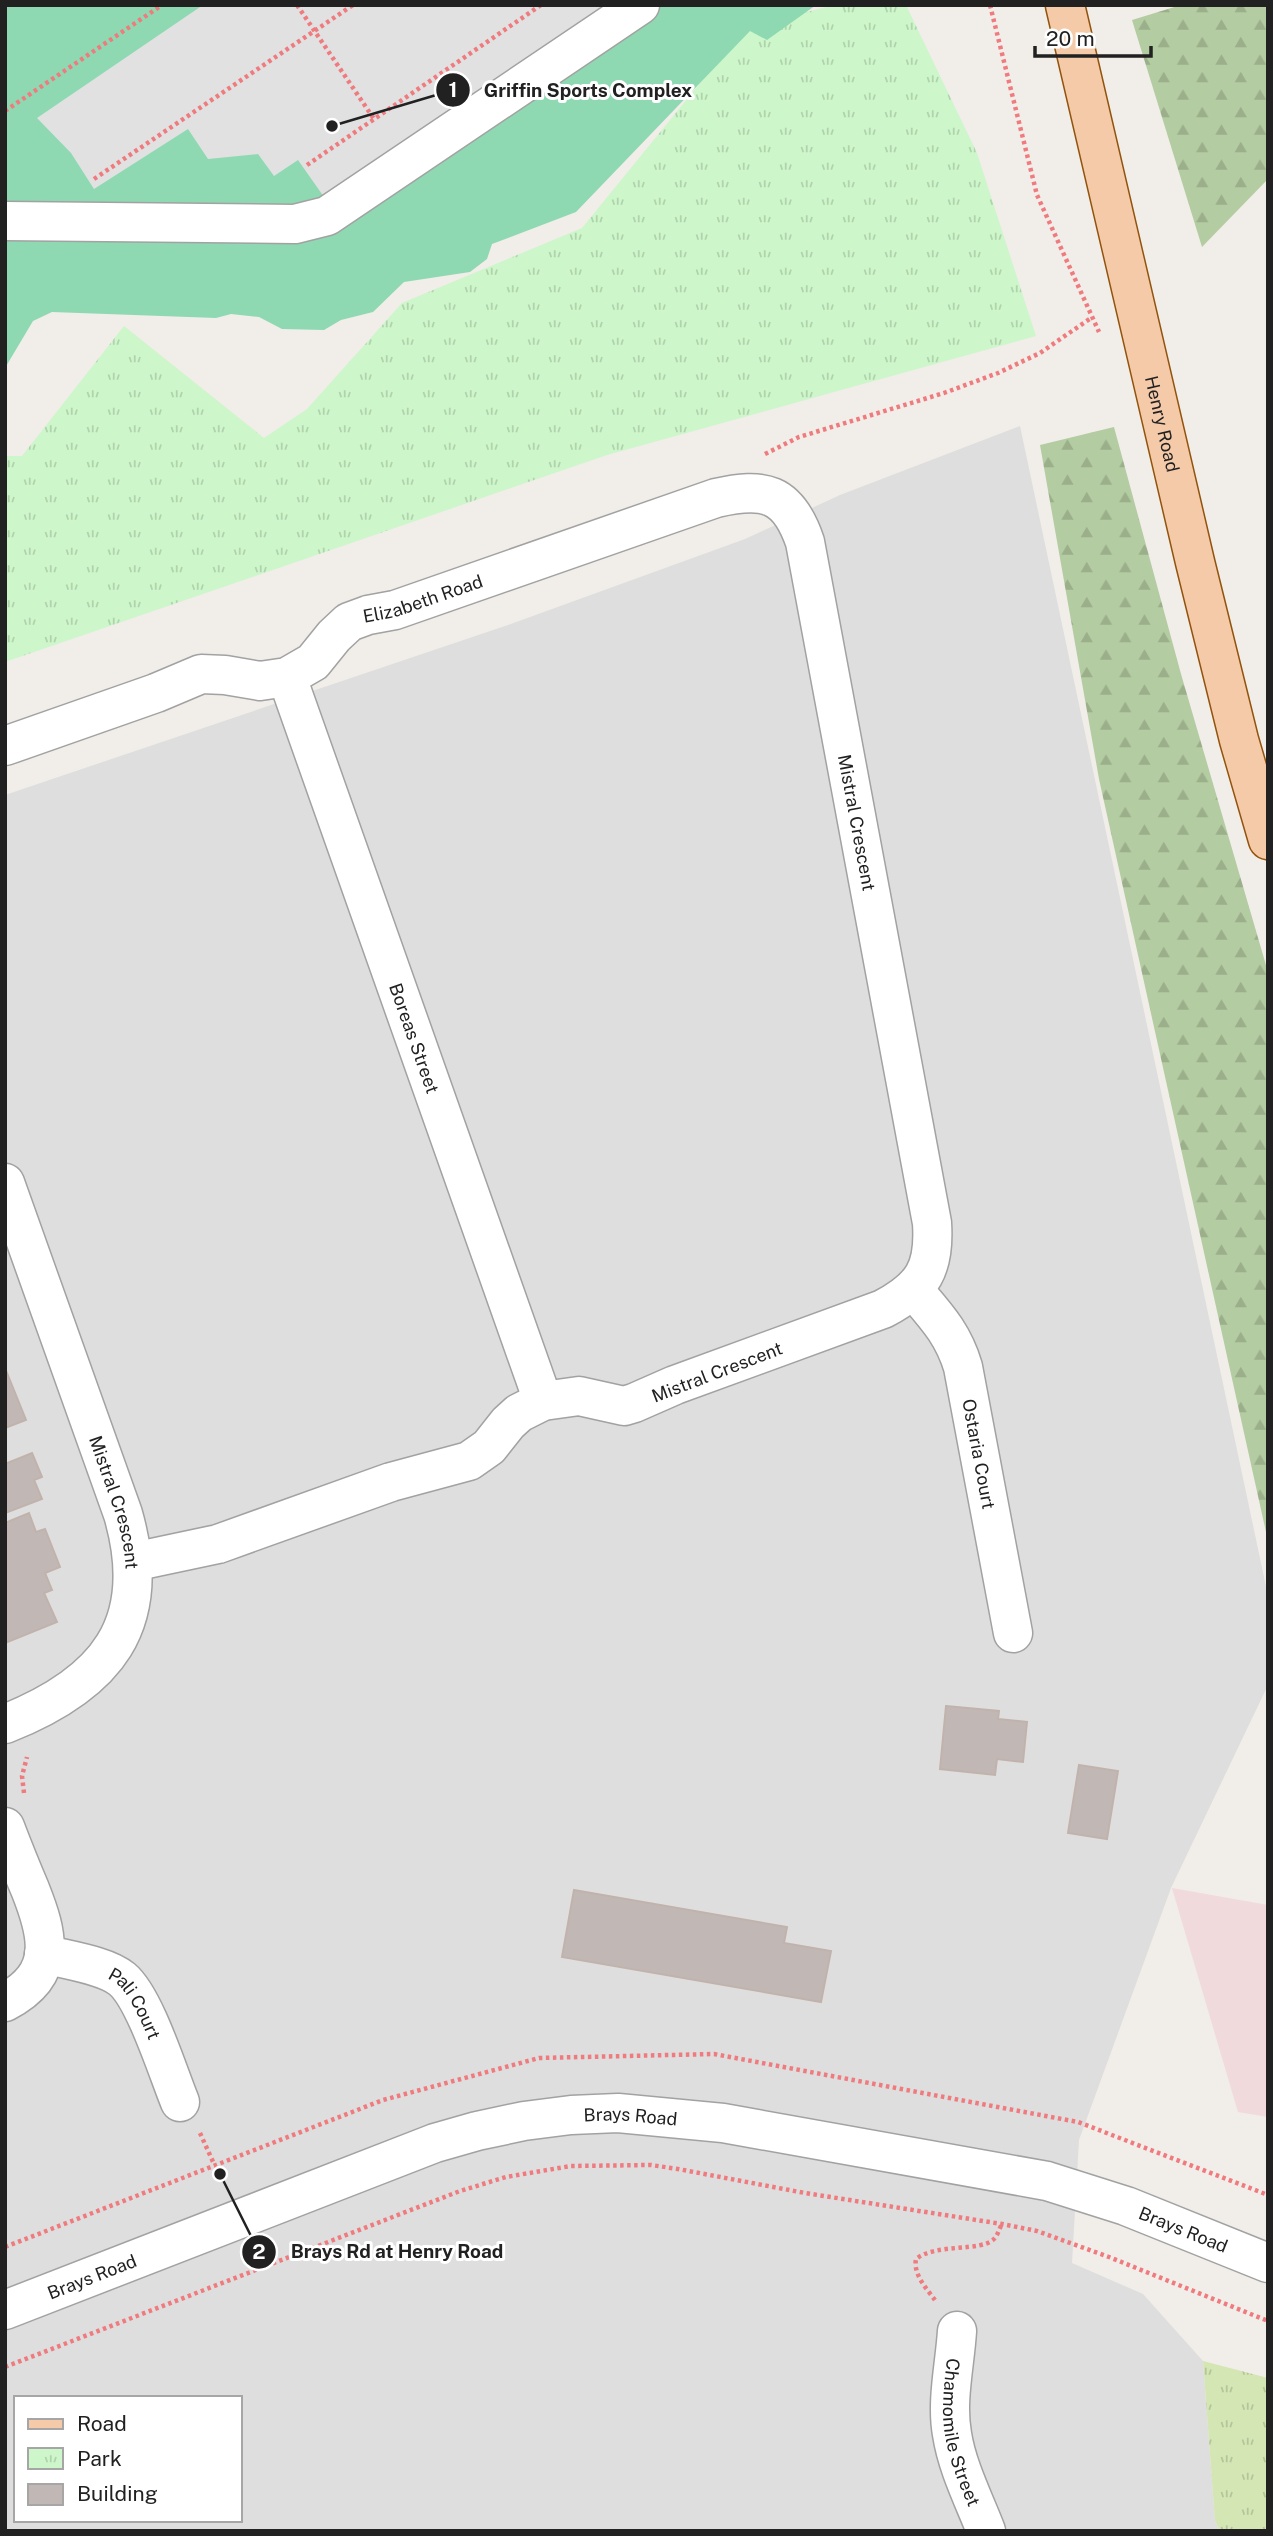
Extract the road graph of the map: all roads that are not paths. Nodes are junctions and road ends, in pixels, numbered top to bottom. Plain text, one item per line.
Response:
1 (640, 5) edge
2 (1065, 5) edge
3 (5, 221) edge
4 (768, 496) joint
5 (288, 677) junction
6 (5, 746) edge
7 (1268, 840) edge
8 (5, 1183) edge
9 (18, 1262) edge
10 (913, 1289) junction
11 (543, 1401) junction
12 (133, 1562) junction
13 (1013, 1633) dead end
14 (5, 1724) edge
15 (5, 1827) edge
16 (44, 1954) junction
17 (5, 2002) edge
18 (180, 2102) dead end
19 (1268, 2263) edge
20 (5, 2310) edge
21 (957, 2331) road end
22 (986, 2531) edge

1 - 3 street
2 - 7 main road, Henry Road
4 - 5 street, Elizabeth Road
4 - 10 street, Mistral Crescent
5 - 6 street, Elizabeth Road
5 - 11 street, Boreas Street
8 - 9 street, Mistral Crescent
9 - 12 street, Mistral Crescent
10 - 11 street, Mistral Crescent
10 - 13 street, Ostaria Court
11 - 12 street, Mistral Crescent
12 - 14 street
15 - 16 street
16 - 17 street
16 - 18 street, Pali Court
19 - 20 street, Brays Road
21 - 22 street, Chamomile Street

